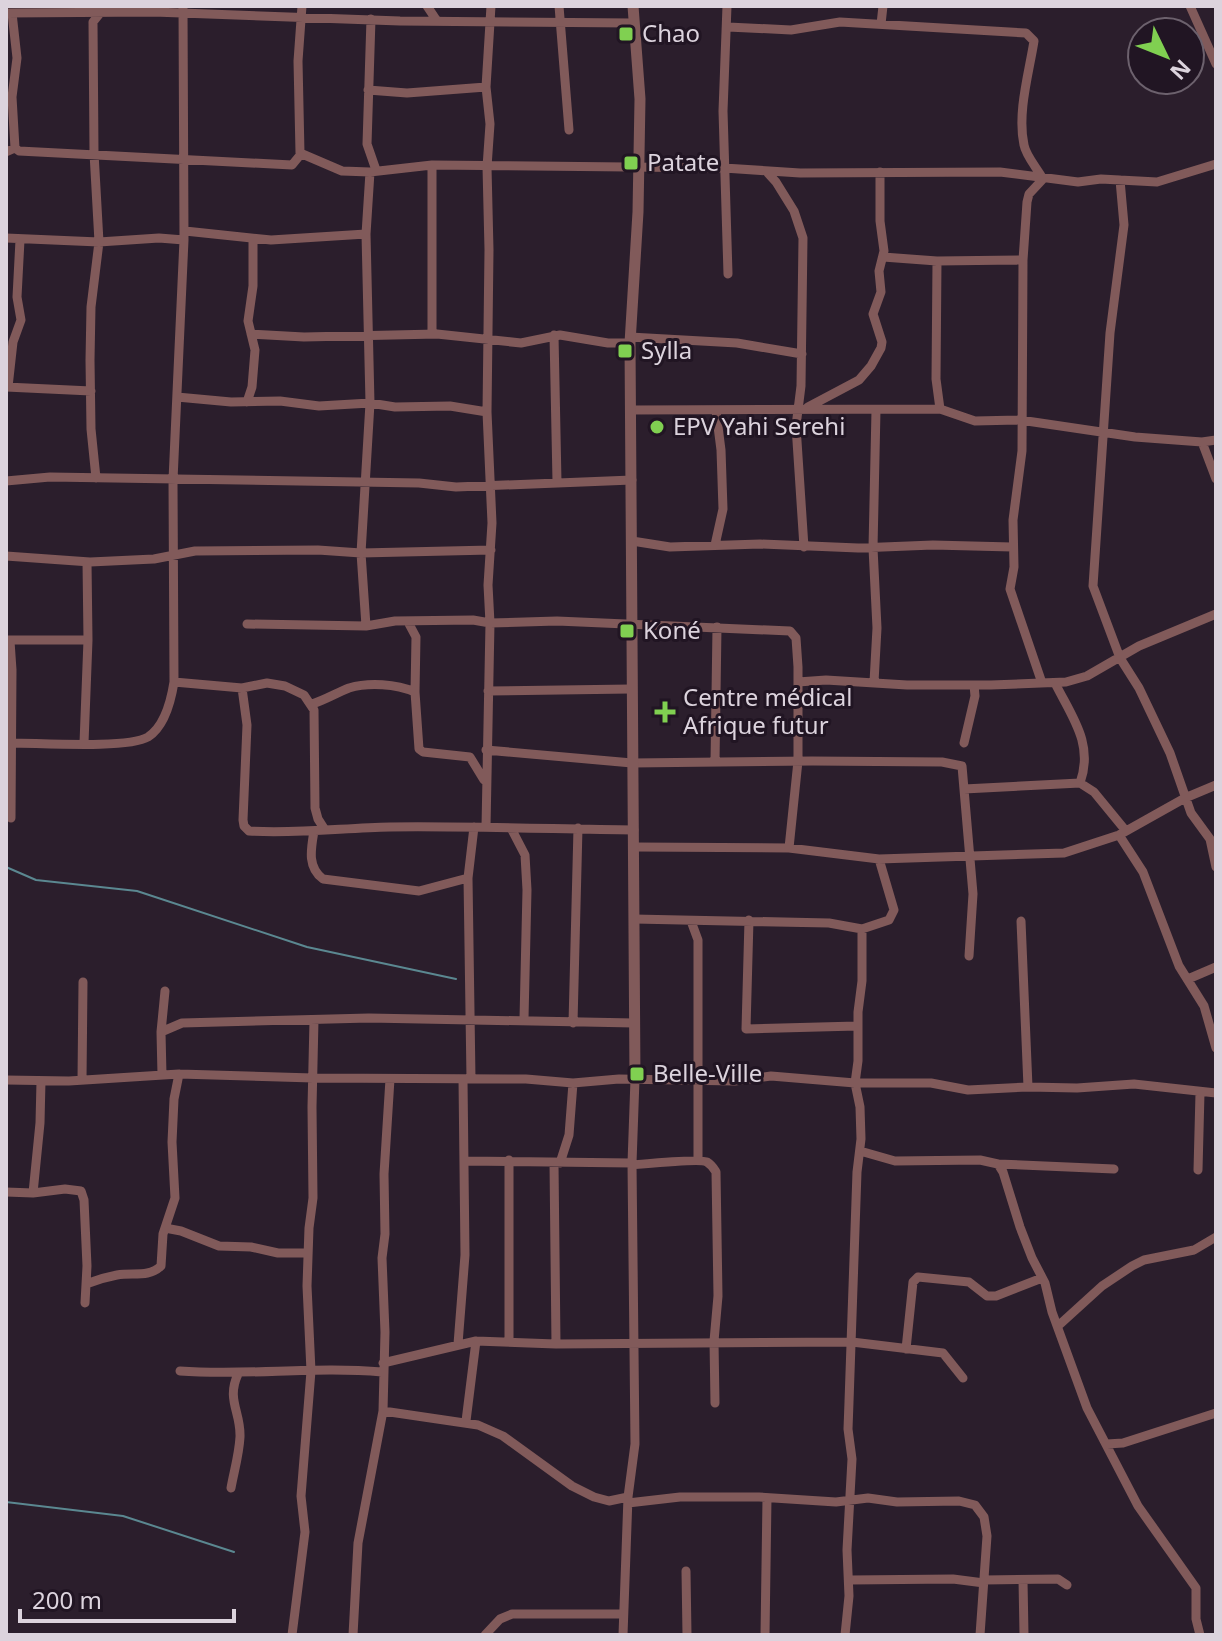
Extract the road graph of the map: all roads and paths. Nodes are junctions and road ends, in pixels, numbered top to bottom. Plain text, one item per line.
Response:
1 (427, 6) edge
2 (491, 6) edge
3 (559, 6) edge
4 (633, 6) edge
5 (727, 6) edge
6 (883, 6) edge
7 (1192, 7) edge
8 (101, 9) edge
9 (23, 10) edge
10 (183, 10) edge
11 (302, 11) edge
12 (9, 13) edge
13 (371, 19) junction
14 (437, 21) junction
15 (559, 21) junction
16 (491, 22) junction
17 (633, 23) junction
18 (881, 24) junction
19 (728, 27) junction
20 (1216, 64) edge
21 (486, 87) junction
22 (368, 90) junction
23 (569, 130) dead end
24 (10, 150) edge
25 (94, 153) junction
26 (301, 154) junction
27 (184, 159) junction
28 (1216, 164) edge
29 (432, 165) junction
30 (487, 167) junction
31 (639, 167) junction
32 (724, 168) junction
33 (373, 171) junction
34 (766, 171) junction
35 (880, 172) junction
36 (1043, 179) junction
37 (1120, 180) junction
38 (366, 234) junction
39 (184, 235) junction
40 (6, 238) edge
41 (253, 239) junction
42 (20, 240) junction
43 (99, 242) junction
44 (883, 257) junction
45 (1023, 260) junction
46 (937, 261) junction
47 (728, 274) dead end
48 (251, 334) junction
49 (368, 334) junction
50 (432, 334) junction
51 (554, 335) junction
52 (489, 340) junction
53 (630, 340) junction
54 (802, 354) junction
55 (7, 387) edge
56 (91, 391) junction
57 (177, 397) junction
58 (247, 402) junction
59 (370, 403) junction
60 (801, 408) junction
61 (940, 409) junction
62 (632, 410) junction
63 (876, 410) junction
64 (716, 411) junction
65 (487, 412) junction
66 (1020, 420) junction
67 (1103, 432) junction
68 (1216, 440) edge
69 (1202, 442) junction
70 (96, 478) junction
71 (1216, 479) edge
72 (173, 480) junction
73 (632, 480) junction
74 (6, 481) edge
75 (365, 482) junction
76 (557, 482) junction
77 (490, 484) junction
78 (632, 541) junction
79 (715, 545) junction
80 (804, 547) junction
81 (1012, 547) junction
82 (873, 548) junction
83 (491, 550) junction
84 (361, 553) junction
85 (173, 554) junction
86 (6, 556) edge
87 (87, 562) junction
88 (1216, 614) edge
89 (408, 622) junction
90 (490, 623) junction
91 (247, 624) dead end
92 (631, 625) junction
93 (366, 626) junction
94 (717, 627) junction
95 (8, 640) edge
96 (88, 640) junction
97 (1120, 658) junction
98 (174, 682) junction
99 (798, 682) junction
100 (874, 682) junction
101 (1042, 683) junction
102 (1055, 683) junction
103 (974, 685) junction
104 (242, 688) junction
105 (630, 689) junction
106 (488, 691) junction
107 (415, 692) junction
108 (312, 704) junction
109 (12, 743) junction
110 (84, 743) junction
111 (964, 743) dead end
112 (486, 750) junction
113 (798, 761) junction
114 (715, 762) junction
115 (632, 763) junction
116 (485, 783) junction
117 (1080, 783) junction
118 (1216, 785) edge
119 (964, 789) junction
120 (1185, 798) junction
121 (11, 818) dead end
122 (474, 827) junction
123 (486, 827) junction
124 (511, 828) junction
125 (578, 828) junction
126 (320, 830) junction
127 (634, 830) junction
128 (1122, 833) junction
129 (635, 847) junction
130 (789, 848) junction
131 (970, 856) junction
132 (879, 859) junction
133 (1216, 867) edge
134 (468, 878) junction
135 (634, 919) junction
136 (749, 920) junction
137 (691, 921) junction
138 (1021, 921) dead end
139 (862, 929) junction
140 (969, 956) dead end
141 (1216, 967) edge
142 (1188, 979) junction
143 (83, 982) dead end
144 (165, 991) dead end
145 (524, 1019) junction
146 (314, 1020) junction
147 (471, 1021) junction
148 (573, 1023) junction
149 (634, 1023) junction
150 (857, 1026) junction
151 (161, 1032) junction
152 (1216, 1048) edge
153 (179, 1074) junction
154 (162, 1075) junction
155 (313, 1078) junction
156 (390, 1079) junction
157 (467, 1079) junction
158 (635, 1079) junction
159 (6, 1080) edge
160 (82, 1080) junction
161 (41, 1081) junction
162 (697, 1082) junction
163 (573, 1083) junction
164 (855, 1083) junction
165 (1028, 1087) junction
166 (1200, 1093) junction
167 (1216, 1093) edge
168 (860, 1151) junction
169 (509, 1160) junction
170 (698, 1160) junction
171 (464, 1161) junction
172 (557, 1163) junction
173 (632, 1164) junction
174 (998, 1164) junction
175 (1114, 1169) dead end
176 (1198, 1170) dead end
177 (6, 1192) edge
178 (33, 1193) junction
179 (165, 1228) junction
180 (1216, 1237) edge
181 (308, 1253) junction
182 (1042, 1278) junction
183 (86, 1284) junction
184 (85, 1303) dead end
185 (1058, 1326) junction
186 (476, 1341) junction
187 (509, 1341) junction
188 (714, 1341) junction
189 (852, 1342) junction
190 (634, 1343) junction
191 (458, 1344) junction
192 (556, 1344) junction
193 (906, 1349) junction
194 (383, 1368) junction
195 (180, 1371) dead end
196 (311, 1371) junction
197 (238, 1374) junction
198 (963, 1378) dead end
199 (715, 1403) dead end
200 (383, 1411) junction
201 (1216, 1413) edge
202 (466, 1421) junction
203 (1107, 1444) junction
204 (231, 1488) dead end
205 (767, 1498) junction
206 (628, 1500) junction
207 (850, 1500) junction
208 (686, 1571) dead end
209 (850, 1580) junction
210 (1023, 1580) junction
211 (984, 1581) junction
212 (1067, 1585) dead end
213 (622, 1614) junction
214 (292, 1635) edge
215 (353, 1635) edge
216 (485, 1635) edge
217 (623, 1635) edge
218 (687, 1635) edge
219 (765, 1635) edge
220 (845, 1635) edge
221 (980, 1635) edge
222 (1024, 1635) edge
223 (1200, 1635) edge

1 - 14 street
2 - 16 street
3 - 15 street
4 - 17 street
5 - 19 street
6 - 18 street
7 - 20 street
8 - 9 street
8 - 10 street
8 - 25 street
9 - 12 street
10 - 11 street
10 - 27 street
11 - 13 street
11 - 26 street
12 - 24 street
13 - 14 street
13 - 22 street
14 - 16 street
15 - 16 street
15 - 17 street
15 - 23 street
16 - 21 street
17 - 31 street
18 - 19 street
18 - 36 street
19 - 32 street
21 - 22 street
21 - 30 street
22 - 33 street
24 - 25 street
25 - 27 street
25 - 43 street
26 - 27 street
26 - 33 street
27 - 39 street
28 - 37 street
29 - 30 street
29 - 33 street
29 - 50 street
30 - 31 street
30 - 52 street
31 - 32 street
31 - 53 street
32 - 34 street
32 - 47 street
33 - 38 street
34 - 35 street
34 - 54 street
35 - 36 street
35 - 44 street
36 - 37 street
36 - 45 street
37 - 67 street
38 - 41 street
38 - 49 street
39 - 41 street
39 - 43 street
39 - 57 street
40 - 42 street
41 - 48 street
42 - 43 street
42 - 55 street
43 - 56 street
44 - 46 street
44 - 60 street
45 - 46 street
45 - 66 street
46 - 61 street
48 - 49 street
48 - 58 street
49 - 50 street
49 - 59 street
50 - 52 street
51 - 52 street
51 - 53 street
51 - 76 street
52 - 65 street
53 - 54 street
53 - 62 street
54 - 60 street
55 - 56 street
56 - 70 street
57 - 58 street
57 - 72 street
58 - 59 street
59 - 65 street
59 - 75 street
60 - 63 street
60 - 64 street
60 - 80 street
61 - 63 street
61 - 66 street
62 - 64 street
62 - 73 street
63 - 82 street
64 - 79 street
65 - 77 street
66 - 67 street
66 - 81 street
67 - 69 street
67 - 97 street
68 - 69 street
69 - 71 street
70 - 72 street
70 - 74 street
72 - 75 street
72 - 85 street
73 - 76 street
73 - 78 street
75 - 77 street
75 - 84 street
76 - 77 street
77 - 83 street
78 - 79 street
78 - 92 street
79 - 80 street
80 - 82 street
81 - 82 street
81 - 101 street
82 - 100 street
83 - 84 street
83 - 90 street
84 - 85 street
84 - 93 street
85 - 87 street
85 - 98 street
86 - 87 street
87 - 96 street
88 - 97 street
89 - 90 street
89 - 93 street
89 - 107 street
90 - 92 street
90 - 106 street
91 - 93 street
92 - 94 street
92 - 105 street
94 - 99 street
94 - 114 street
95 - 96 street
95 - 109 street
96 - 110 street
97 - 102 street
97 - 120 street
98 - 104 street
98 - 110 street
99 - 100 street
99 - 113 street
100 - 103 street
101 - 102 street
101 - 103 street
102 - 117 street
103 - 111 street
104 - 108 street
104 - 126 street
105 - 106 street
105 - 115 street
106 - 112 street
107 - 108 street
107 - 116 street
108 - 126 street
109 - 110 street
109 - 121 street
112 - 115 street
112 - 116 street
113 - 114 street
113 - 119 street
113 - 130 street
114 - 115 street
115 - 127 street
116 - 123 street
117 - 119 street
117 - 128 street
118 - 120 street
119 - 131 street
120 - 128 street
120 - 133 street
122 - 123 street
122 - 126 street
122 - 134 street
123 - 124 street
124 - 125 street
124 - 145 street
125 - 127 street
125 - 148 street
126 - 134 street
127 - 129 street
128 - 131 street
128 - 142 street
129 - 130 street
129 - 135 street
130 - 132 street
131 - 132 street
131 - 140 street
132 - 139 street
134 - 147 street
135 - 137 street
135 - 149 street
136 - 137 street
136 - 139 street
136 - 150 street
137 - 162 street
138 - 165 street
139 - 150 street
141 - 142 street
142 - 152 street
143 - 160 street
144 - 151 street
145 - 147 street
145 - 148 street
146 - 147 street
146 - 151 street
146 - 155 street
147 - 157 street
148 - 149 street
149 - 158 street
150 - 164 street
151 - 154 street
153 - 154 street
153 - 155 street
153 - 179 street
154 - 160 street
155 - 156 street
155 - 181 street
156 - 157 street
156 - 194 street
157 - 163 street
157 - 171 street
158 - 162 street
158 - 163 street
158 - 173 street
159 - 161 street
160 - 161 street
161 - 178 street
162 - 164 street
162 - 170 street
163 - 172 street
164 - 165 street
164 - 168 street
165 - 166 street
166 - 167 street
166 - 176 street
168 - 174 street
168 - 189 street
169 - 171 street
169 - 172 street
169 - 187 street
170 - 173 street
170 - 188 street
171 - 191 street
172 - 173 street
172 - 192 street
173 - 190 street
174 - 175 street
174 - 182 street
177 - 178 street
178 - 183 street
179 - 181 street
179 - 183 street
180 - 185 street
181 - 196 street
182 - 185 street
182 - 193 street
183 - 184 street
185 - 203 street
186 - 187 street
186 - 191 street
186 - 202 street
187 - 192 street
188 - 189 street
188 - 190 street
188 - 199 street
189 - 193 street
189 - 207 street
190 - 192 street
190 - 206 street
191 - 194 street
193 - 198 street
194 - 196 street
194 - 200 street
195 - 197 street
196 - 197 street
196 - 214 street
197 - 204 street
200 - 202 street
200 - 215 street
201 - 203 street
202 - 206 street
203 - 223 street
205 - 206 street
205 - 207 street
205 - 219 street
206 - 213 street
207 - 209 street
207 - 211 street
208 - 218 street
209 - 211 street
209 - 220 street
210 - 211 street
210 - 212 street
210 - 222 street
211 - 221 street
213 - 216 street
213 - 217 street

